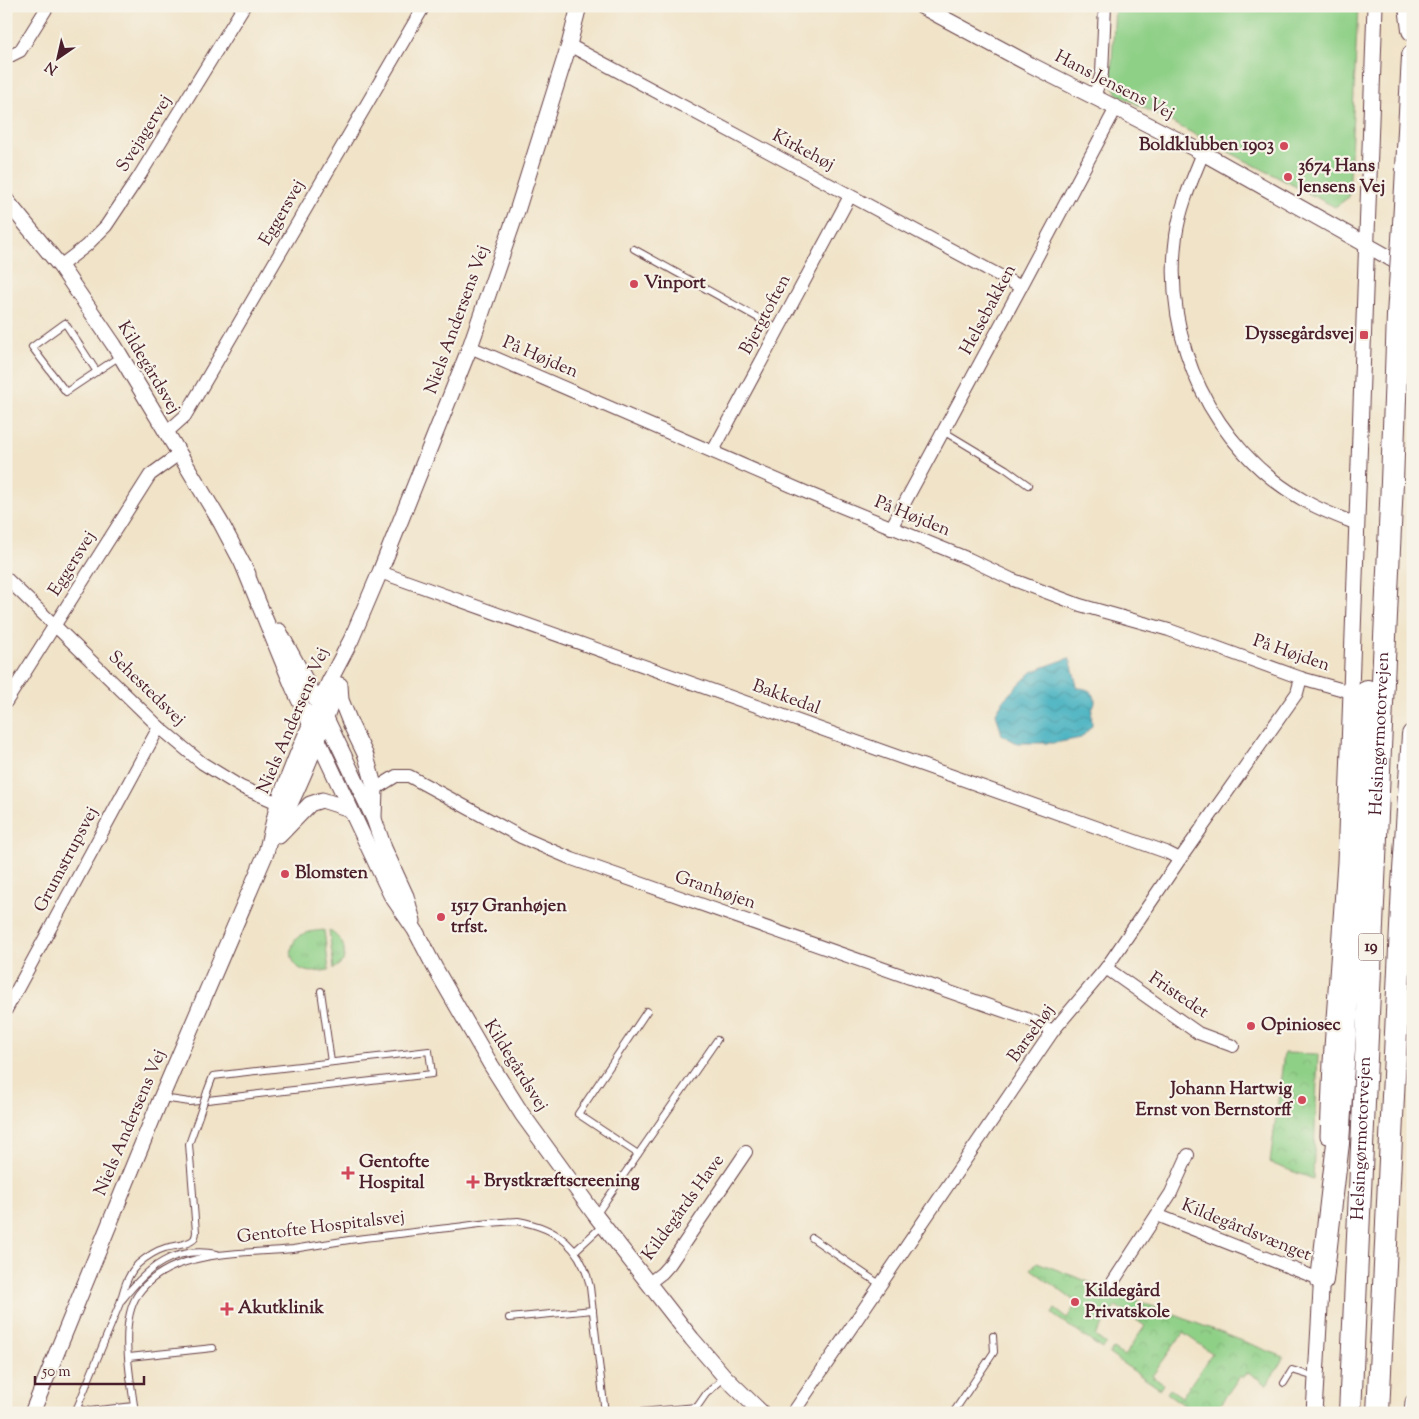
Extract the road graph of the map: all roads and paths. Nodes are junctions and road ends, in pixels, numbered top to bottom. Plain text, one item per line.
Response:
1 (48, 6) edge
2 (244, 6) edge
3 (424, 6) edge
4 (579, 6) edge
5 (921, 6) edge
6 (1105, 6) edge
7 (1375, 6) edge
8 (1410, 6) edge
9 (1413, 30) edge
10 (569, 45) junction
11 (1413, 56) edge
12 (6, 58) edge
13 (1094, 97) junction
14 (1116, 108) junction
15 (1204, 153) junction
16 (850, 196) junction
17 (6, 200) edge
18 (1367, 246) junction
19 (634, 249) dead end
20 (60, 266) junction
21 (1413, 271) edge
22 (1021, 287) junction
23 (778, 329) junction
24 (470, 347) junction
25 (120, 356) junction
26 (97, 372) junction
27 (943, 431) junction
28 (166, 433) junction
29 (713, 451) junction
30 (179, 454) junction
31 (1392, 482) junction
32 (1028, 485) dead end
33 (1357, 524) junction
34 (890, 528) junction
35 (243, 565) junction
36 (380, 572) junction
37 (6, 578) edge
38 (55, 625) junction
39 (351, 640) junction
40 (340, 676) junction
41 (1301, 678) junction
42 (1350, 692) junction
43 (6, 702) edge
44 (319, 704) junction
45 (326, 718) junction
46 (310, 724) junction
47 (159, 727) junction
48 (1413, 735) edge
49 (318, 741) junction
50 (1413, 743) edge
51 (375, 789) junction
52 (290, 807) junction
53 (350, 809) junction
54 (374, 819) junction
55 (268, 848) junction
56 (1180, 859) junction
57 (415, 930) junction
58 (1106, 968) junction
59 (321, 991) dead end
60 (6, 1010) edge
61 (647, 1011) dead end
62 (1053, 1031) junction
63 (717, 1040) dead end
64 (1233, 1046) dead end
65 (331, 1062) junction
66 (161, 1098) junction
67 (746, 1152) dead end
68 (638, 1154) junction
69 (1188, 1155) dead end
70 (1157, 1215) junction
71 (599, 1220) junction
72 (812, 1238) dead end
73 (575, 1250) junction
74 (221, 1255) junction
75 (1322, 1280) junction
76 (1112, 1282) dead end
77 (649, 1283) junction
78 (881, 1285) junction
79 (120, 1302) junction
80 (593, 1310) junction
81 (509, 1318) dead end
82 (993, 1336) dead end
83 (214, 1348) dead end
84 (128, 1357) junction
85 (1315, 1376) junction
86 (725, 1377) junction
87 (1284, 1382) dead end
88 (1413, 1402) edge
89 (135, 1409) edge
90 (698, 1410) edge
91 (76, 1411) edge
92 (32, 1413) edge
93 (605, 1413) edge
94 (630, 1413) edge
95 (762, 1413) edge
96 (794, 1413) edge
97 (953, 1413) edge
98 (1314, 1413) edge
99 (1350, 1413) edge
100 (1378, 1413) edge
101 (1412, 1413) edge

1 - 12 street
2 - 20 street, Svejagervej
3 - 28 street, Eggersvej
4 - 10 street, Niels Andersens Vej
5 - 13 street, Hans Jensens Vej
6 - 13 street
7 - 18 street
8 - 9 highway
10 - 16 street, Kirkehøj
10 - 24 street, Niels Andersens Vej
11 - 31 highway, Helsingørmotorvejen / 19, bridge
13 - 14 street, Hans Jensens Vej
14 - 15 street, Hans Jensens Vej
14 - 22 street, Helsebakken
15 - 18 street, Hans Jensens Vej
15 - 33 street
16 - 22 street, Kirkehøj
16 - 23 street, Bjergtoften
17 - 20 street, Kildegårdsvej
18 - 21 street
18 - 33 street
19 - 23 lane
20 - 25 street, Kildegårdsvej
22 - 27 street, Helsebakken
23 - 29 street, Bjergtoften
24 - 29 street, På Højden
24 - 36 street, Niels Andersens Vej
25 - 26 lane
25 - 28 street, Kildegårdsvej
26 - 26 lane
27 - 32 lane
27 - 34 street, Helsebakken
28 - 30 street, Kildegårdsvej
29 - 34 street, På Højden
30 - 35 street, Kildegårdsvej
30 - 38 street, Eggersvej
31 - 75 highway
31 - 99 highway, Helsingørmotorvejen / 19
33 - 42 street
34 - 41 street, På Højden
35 - 44 street, Kildegårdsvej
35 - 46 street, Kildegårdsvej
36 - 39 street, Niels Andersens Vej
36 - 56 street, Bakkedal
37 - 38 street, Sehestedsvej
38 - 43 street, Eggersvej
38 - 47 street, Sehestedsvej
39 - 40 street, Niels Andersens Vej
39 - 44 street, Niels Andersens Vej
40 - 45 street, Niels Andersens Vej
40 - 51 street, Kildegårdsvej
41 - 42 street, På Højden
41 - 56 street, Barsehøj
42 - 75 street
44 - 45 street, Kildegårdsvej
44 - 46 street, Niels Andersens Vej
45 - 49 street, Niels Andersens Vej
45 - 54 street, Kildegårdsvej
46 - 49 street, Kildegårdsvej
46 - 52 street, Niels Andersens Vej
47 - 52 street, Sehestedsvej
47 - 60 street, Grumstrupsvej
48 - 50 highway, Helsingørmotorvejen / 19
49 - 52 street, Niels Andersens Vej
49 - 53 street, Kildegårdsvej
50 - 100 highway, Helsingørmotorvejen / 19
51 - 54 street, Kildegårdsvej
51 - 62 street, Granhøjen
52 - 53 street
52 - 55 street
52 - 55 street, Niels Andersens Vej
53 - 57 street, Kildegårdsvej
54 - 57 street, Kildegårdsvej
55 - 66 street, Niels Andersens Vej
56 - 58 street, Barsehøj
57 - 71 street, Kildegårdsvej
58 - 62 street, Barsehøj
58 - 64 street, Fristedet
59 - 65 lane
61 - 68 lane
62 - 78 street, Barsehøj
63 - 68 lane
65 - 66 lane
65 - 79 lane, Gentofte Hospitalsvej, bridge
66 - 92 street, Niels Andersens Vej
67 - 77 street, Kildegårds Have
68 - 71 lane
69 - 70 street, Kildegårdsvænget
70 - 75 street, Kildegårdsvænget
70 - 76 street, Kildegårdsvænget
71 - 73 lane
71 - 77 street, Kildegårdsvej
72 - 78 lane
73 - 74 lane, Gentofte Hospitalsvej
73 - 80 lane, Gentofte Hospitalsvej
74 - 79 lane
74 - 84 lane, Gentofte Hospitalsvej
75 - 85 street
77 - 86 street, Kildegårdsvej
78 - 96 street, Barsehøj
79 - 91 lane, Gentofte Hospitalsvej
80 - 81 lane
80 - 93 lane, Gentofte Hospitalsvej
82 - 97 lane
83 - 84 lane
84 - 89 lane, Gentofte Hospitalsvej
85 - 87 lane
85 - 98 street
86 - 90 lane
86 - 95 street, Kildegårdsvej
88 - 101 street
89 - 91 lane, Gentofte Hospitalsvej
90 - 94 lane

